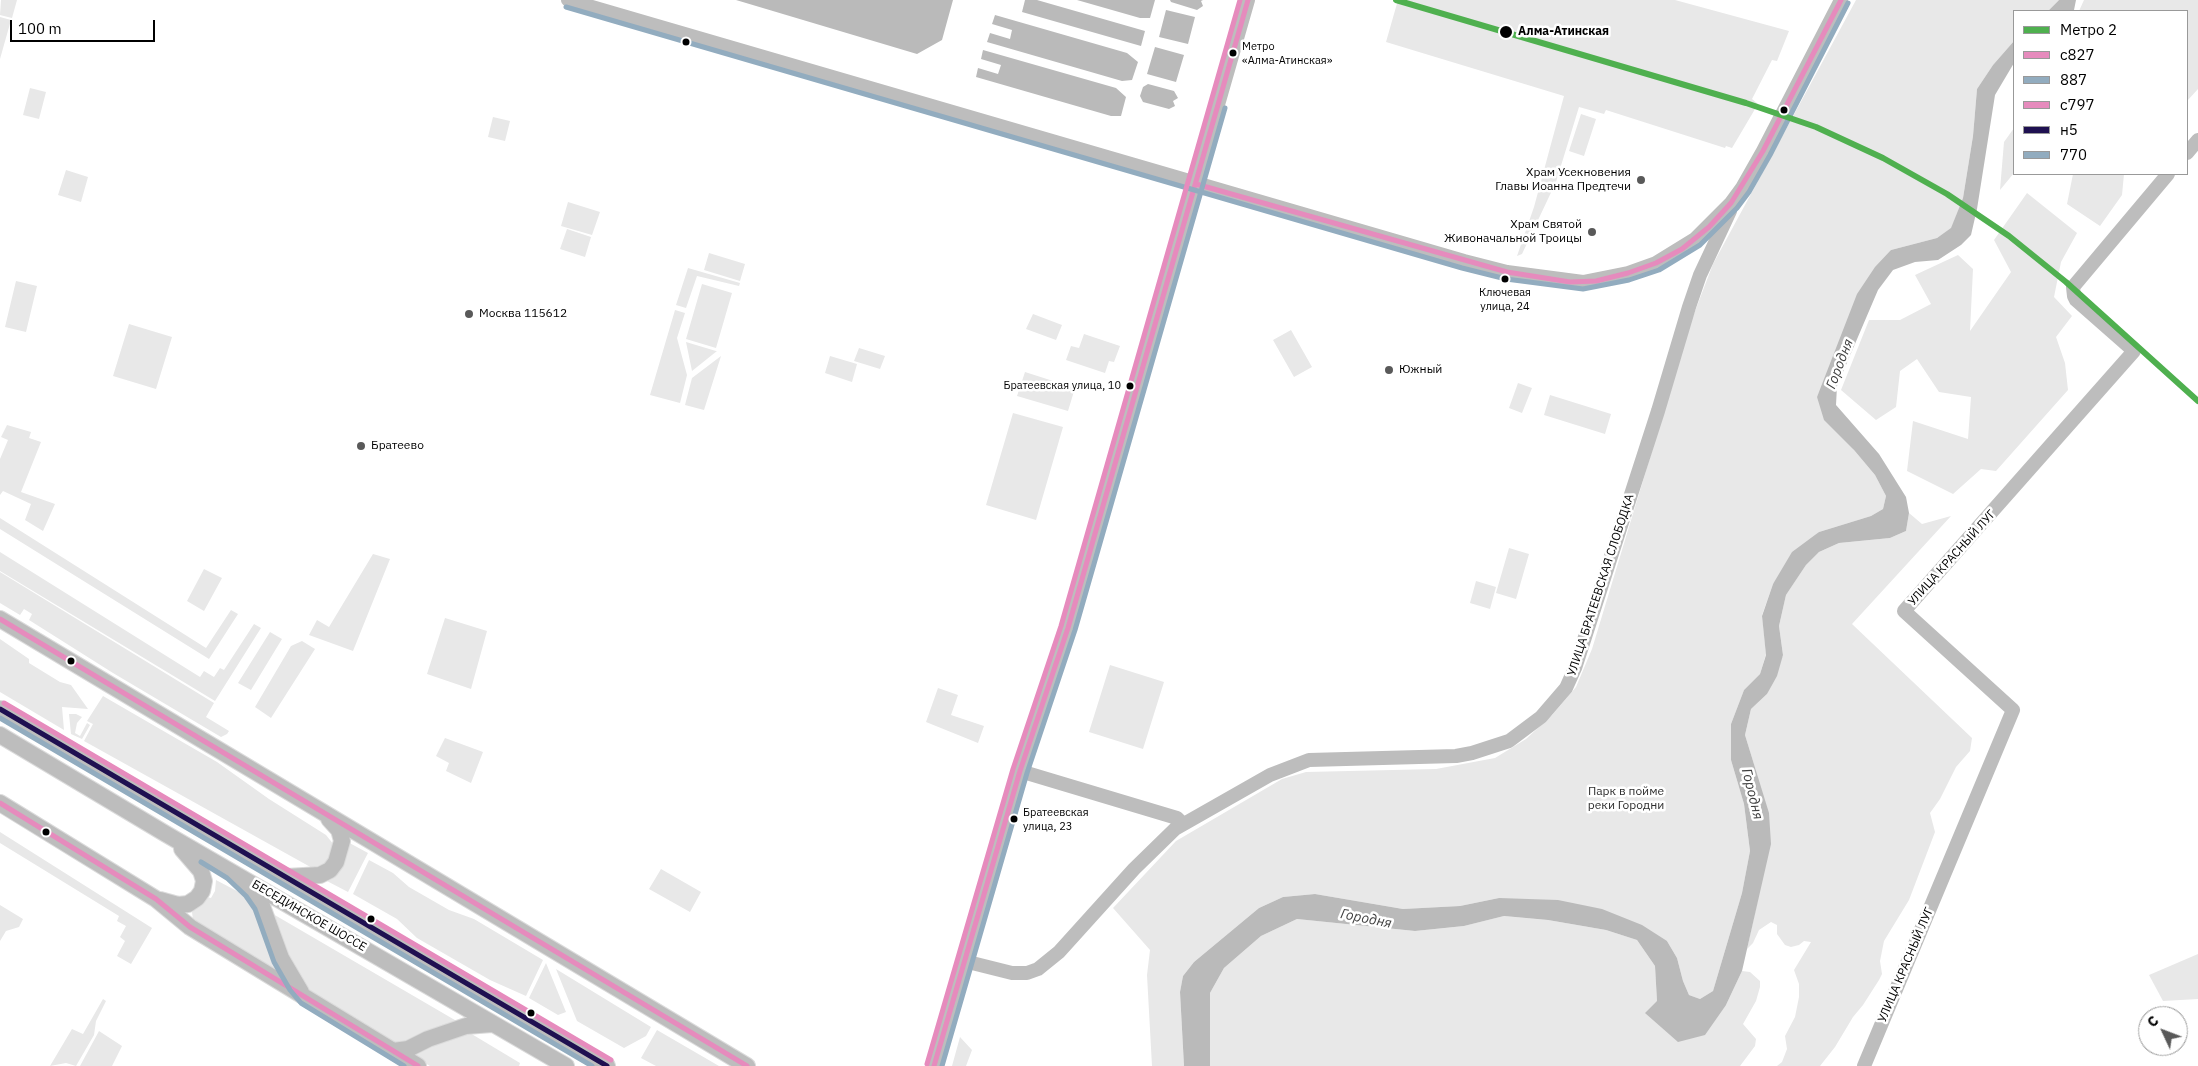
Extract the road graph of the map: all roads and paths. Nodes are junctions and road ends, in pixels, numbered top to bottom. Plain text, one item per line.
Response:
1 (568, 0) edge
2 (1248, 0) edge
3 (1841, 0) edge
4 (2198, 140) edge
5 (2188, 152) edge
6 (2167, 175) edge
7 (1196, 184) junction
8 (1742, 188) junction
9 (0, 618) edge
10 (0, 709) edge
11 (0, 735) edge
12 (1020, 771) junction
13 (0, 803) edge
14 (324, 813) junction
15 (1182, 824) junction
16 (166, 834) junction
17 (232, 872) junction
18 (287, 877) junction
19 (156, 899) junction
20 (964, 961) junction
21 (306, 998) junction
22 (492, 1024) junction
23 (393, 1051) junction
24 (418, 1066) edge
25 (566, 1066) edge
26 (607, 1066) edge
27 (747, 1066) edge
28 (934, 1066) edge
29 (1864, 1066) edge

1 - 7 street
2 - 7 street
3 - 8 street
4 - 5 street
6 - 29 street, УЛИЦА КРАСНЫЙ ЛУГ
7 - 8 street
7 - 12 street
8 - 15 street, УЛИЦА БРАТЕЕВСКАЯ СЛОБОДКА
9 - 14 main road
10 - 18 main road, БЕСЕДИНСКОЕ ШОССЕ
11 - 16 main road, БЕСЕДИНСКОЕ ШОССЕ
12 - 15 street
12 - 20 street
13 - 19 main road
14 - 18 main road
14 - 27 main road
15 - 20 street, УЛИЦА БРАТЕЕВСКАЯ СЛОБОДКА
16 - 17 main road, БЕСЕДИНСКОЕ ШОССЕ
16 - 19 main road
17 - 21 main road
17 - 22 main road, БЕСЕДИНСКОЕ ШОССЕ
18 - 26 main road, БЕСЕДИНСКОЕ ШОССЕ
19 - 21 main road
20 - 28 street
21 - 23 main road
22 - 23 main road
22 - 25 main road, БЕСЕДИНСКОЕ ШОССЕ
23 - 24 main road

